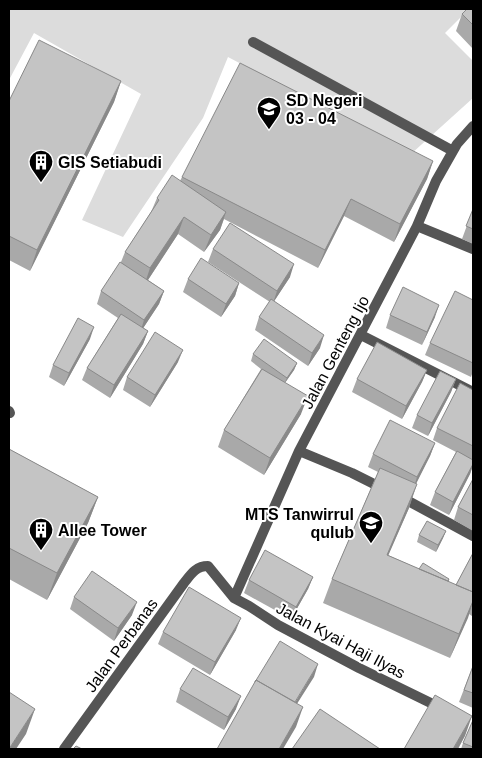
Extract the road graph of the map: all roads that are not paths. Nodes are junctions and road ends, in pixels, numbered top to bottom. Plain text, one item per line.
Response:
1 (254, 42) dead end
2 (473, 126) edge
3 (454, 151) junction
4 (417, 226) junction
5 (473, 249) edge
6 (361, 335) junction
7 (473, 392) edge
8 (299, 451) junction
9 (473, 536) edge
10 (208, 566) joint
11 (234, 598) junction
12 (450, 712) edge
13 (64, 749) edge

1 - 3 street
2 - 3 street, Jalan Genteng Ijo
3 - 4 street, Jalan Genteng Ijo
4 - 5 street
4 - 6 street, Jalan Genteng Ijo
6 - 7 street
6 - 8 street, Jalan Genteng Ijo
8 - 9 street
8 - 11 street, Jalan Genteng Ijo
10 - 11 street, Jalan Kyai Haji Ilyas
10 - 13 street, Jalan Perbanas
11 - 12 street, Jalan Kyai Haji Ilyas

